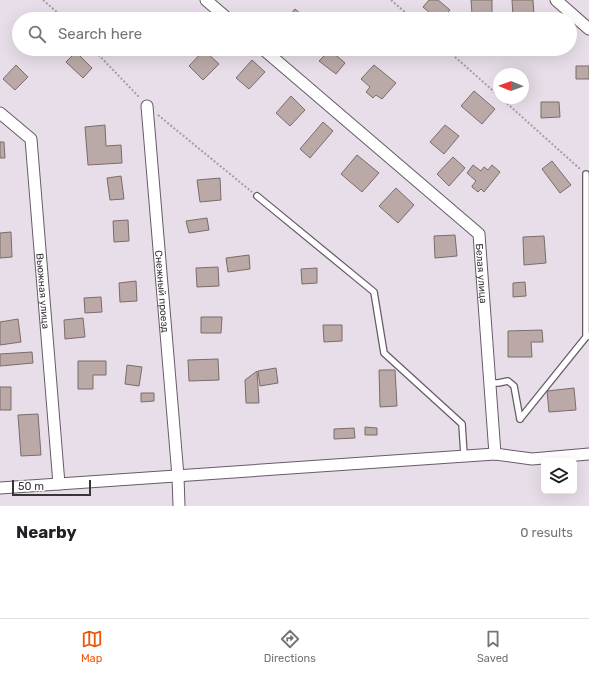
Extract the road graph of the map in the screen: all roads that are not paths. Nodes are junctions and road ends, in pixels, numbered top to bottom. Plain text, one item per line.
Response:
1 (206, 0) edge
2 (556, 0) edge
3 (220, 12) edge
4 (570, 12) edge
5 (577, 18) edge
6 (589, 29) edge
7 (271, 56) edge
8 (147, 106) road end
9 (0, 113) edge
10 (587, 175) edge
11 (257, 196) road end
12 (588, 336) edge
13 (490, 383) junction
14 (495, 454) junction
15 (589, 454) edge
16 (464, 455) junction
17 (178, 476) junction
18 (59, 484) junction
19 (0, 488) edge
20 (179, 506) edge

1 - 3 street
2 - 4 street
5 - 6 street
7 - 13 street, Белая улица
8 - 17 street, Снежный проезд
9 - 18 street, Вьюжная улица
10 - 12 lane
11 - 16 lane
12 - 13 lane
13 - 14 street, Белая улица
14 - 15 street
14 - 16 street
16 - 17 street
17 - 18 street
17 - 20 street, Снежный проезд
18 - 19 street

